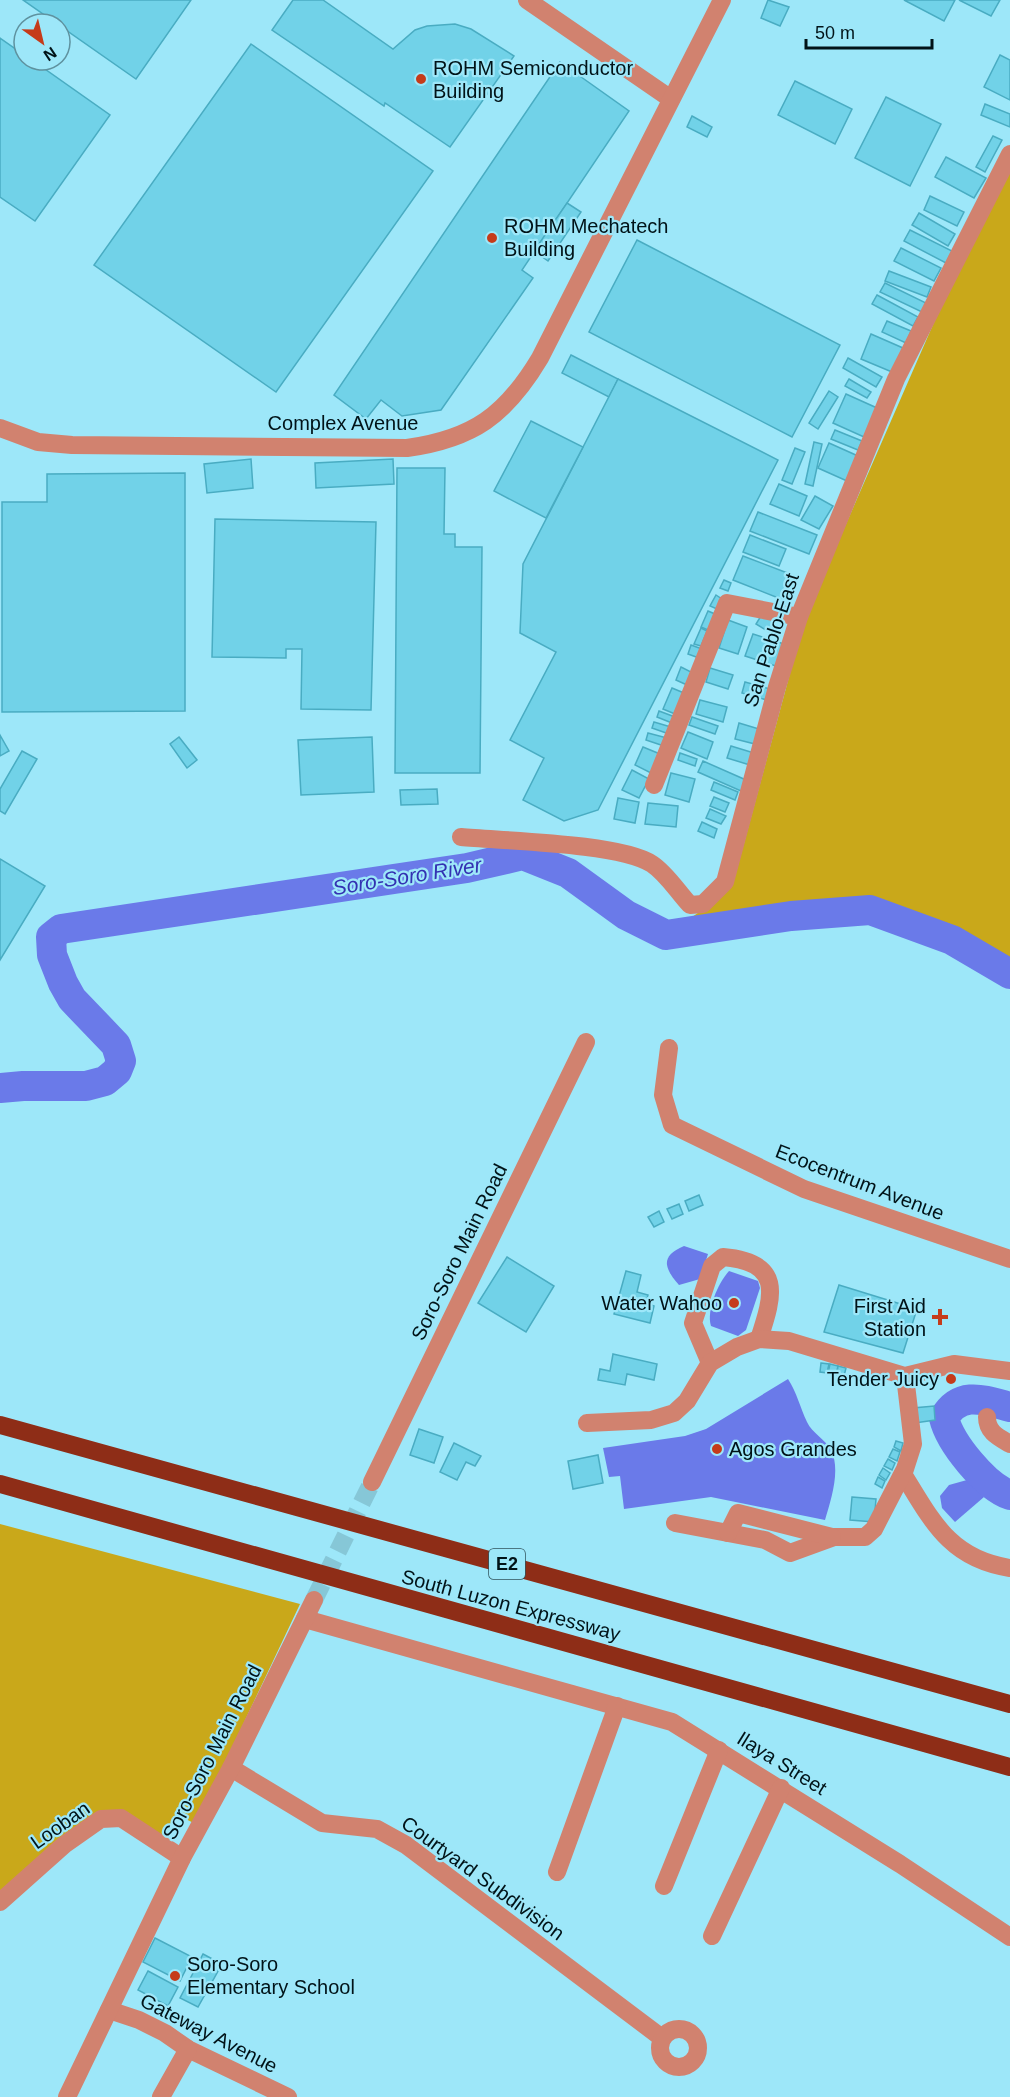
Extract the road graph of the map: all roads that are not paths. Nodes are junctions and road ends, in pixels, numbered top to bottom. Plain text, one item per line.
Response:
1 (527, 0) edge
2 (722, 0) edge
3 (672, 99) junction
4 (1010, 154) edge
5 (1, 432) edge
6 (799, 617) junction
7 (654, 785) dead end
8 (461, 837) dead end
9 (586, 1042) dead end
10 (669, 1048) dead end
11 (1010, 1259) edge
12 (759, 1338) junction
13 (710, 1363) junction
14 (1010, 1371) edge
15 (905, 1376) junction
16 (987, 1417) dead end
17 (587, 1423) dead end
18 (0, 1425) edge
19 (1010, 1444) edge
20 (903, 1474) junction
21 (372, 1482) tunnel mouth
22 (0, 1484) edge
23 (675, 1523) dead end
24 (728, 1533) junction
25 (834, 1537) junction
26 (1010, 1568) edge
27 (314, 1600) tunnel mouth
28 (305, 1619) junction
29 (1010, 1704) edge
30 (617, 1706) junction
31 (718, 1750) junction
32 (1010, 1767) edge
33 (231, 1768) junction
34 (781, 1788) junction
35 (182, 1858) junction
36 (557, 1872) dead end
37 (664, 1887) dead end
38 (0, 1902) edge
39 (712, 1936) dead end
40 (1010, 1937) edge
41 (109, 2010) junction
42 (662, 2038) dead end
43 (188, 2049) junction
44 (67, 2097) edge
45 (161, 2097) edge
46 (288, 2097) edge

1 - 3 street
2 - 3 street, Complex Avenue
3 - 5 street, Complex Avenue
4 - 6 street, San Pablo-East
6 - 7 street
6 - 8 street, San Pablo-East
9 - 21 street, Soro-Soro Main Road
10 - 11 street, Ecocentrum Avenue
12 - 13 street
12 - 13 street
12 - 15 street
13 - 17 street
14 - 15 street
15 - 20 street
16 - 19 street
18 - 29 highway, South Luzon Expressway / E2
20 - 25 street
20 - 26 street
22 - 32 highway, South Luzon Expressway
23 - 24 street
24 - 25 street
24 - 25 street
27 - 28 street, Soro-Soro Main Road
28 - 30 street, Ilaya Street
28 - 33 street, Soro-Soro Main Road
30 - 31 street, Ilaya Street
30 - 36 street
31 - 34 street, Ilaya Street
31 - 37 street
33 - 35 street, Soro-Soro Main Road
33 - 42 street, Courtyard Subdivision
34 - 39 street
34 - 40 street, Ilaya Street
35 - 38 street, Looban
35 - 41 street, Soro-Soro Main Road
41 - 43 street, Gateway Avenue
41 - 44 street, Soro-Soro Main Road
43 - 45 street
43 - 46 street, Gateway Avenue

